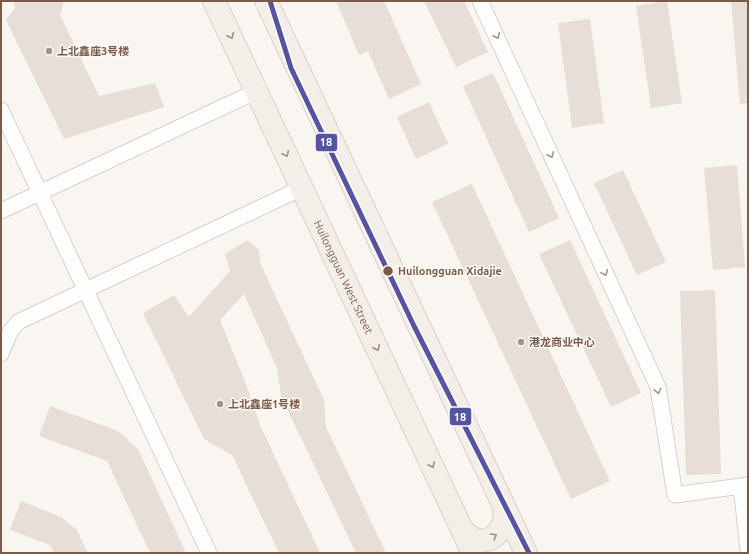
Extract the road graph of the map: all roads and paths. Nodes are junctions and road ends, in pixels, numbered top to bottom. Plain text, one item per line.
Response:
1 (214, 1) edge
2 (266, 1) edge
3 (480, 1) edge
4 (256, 91) junction
5 (1, 110) edge
6 (302, 188) junction
7 (40, 192) junction
8 (1, 211) edge
9 (86, 290) junction
10 (1, 354) edge
11 (744, 485) edge
12 (503, 504) junction
13 (462, 529) junction
14 (748, 549) edge
15 (209, 553) edge
16 (473, 553) edge
17 (526, 553) edge

1 -> 4 main road, Huilongguan West Street
2 - 12 main road
3 -> 11 street
4 -> 6 main road, Huilongguan West Street
4 - 7 street
5 - 7 street
6 - 9 street
6 -> 13 main road, Huilongguan West Street
7 - 8 street
7 - 9 street
9 - 10 street
9 - 15 street
11 - 14 street
13 -> 12 main road
12 - 17 main road
13 - 16 main road, Huilongguan West Street

